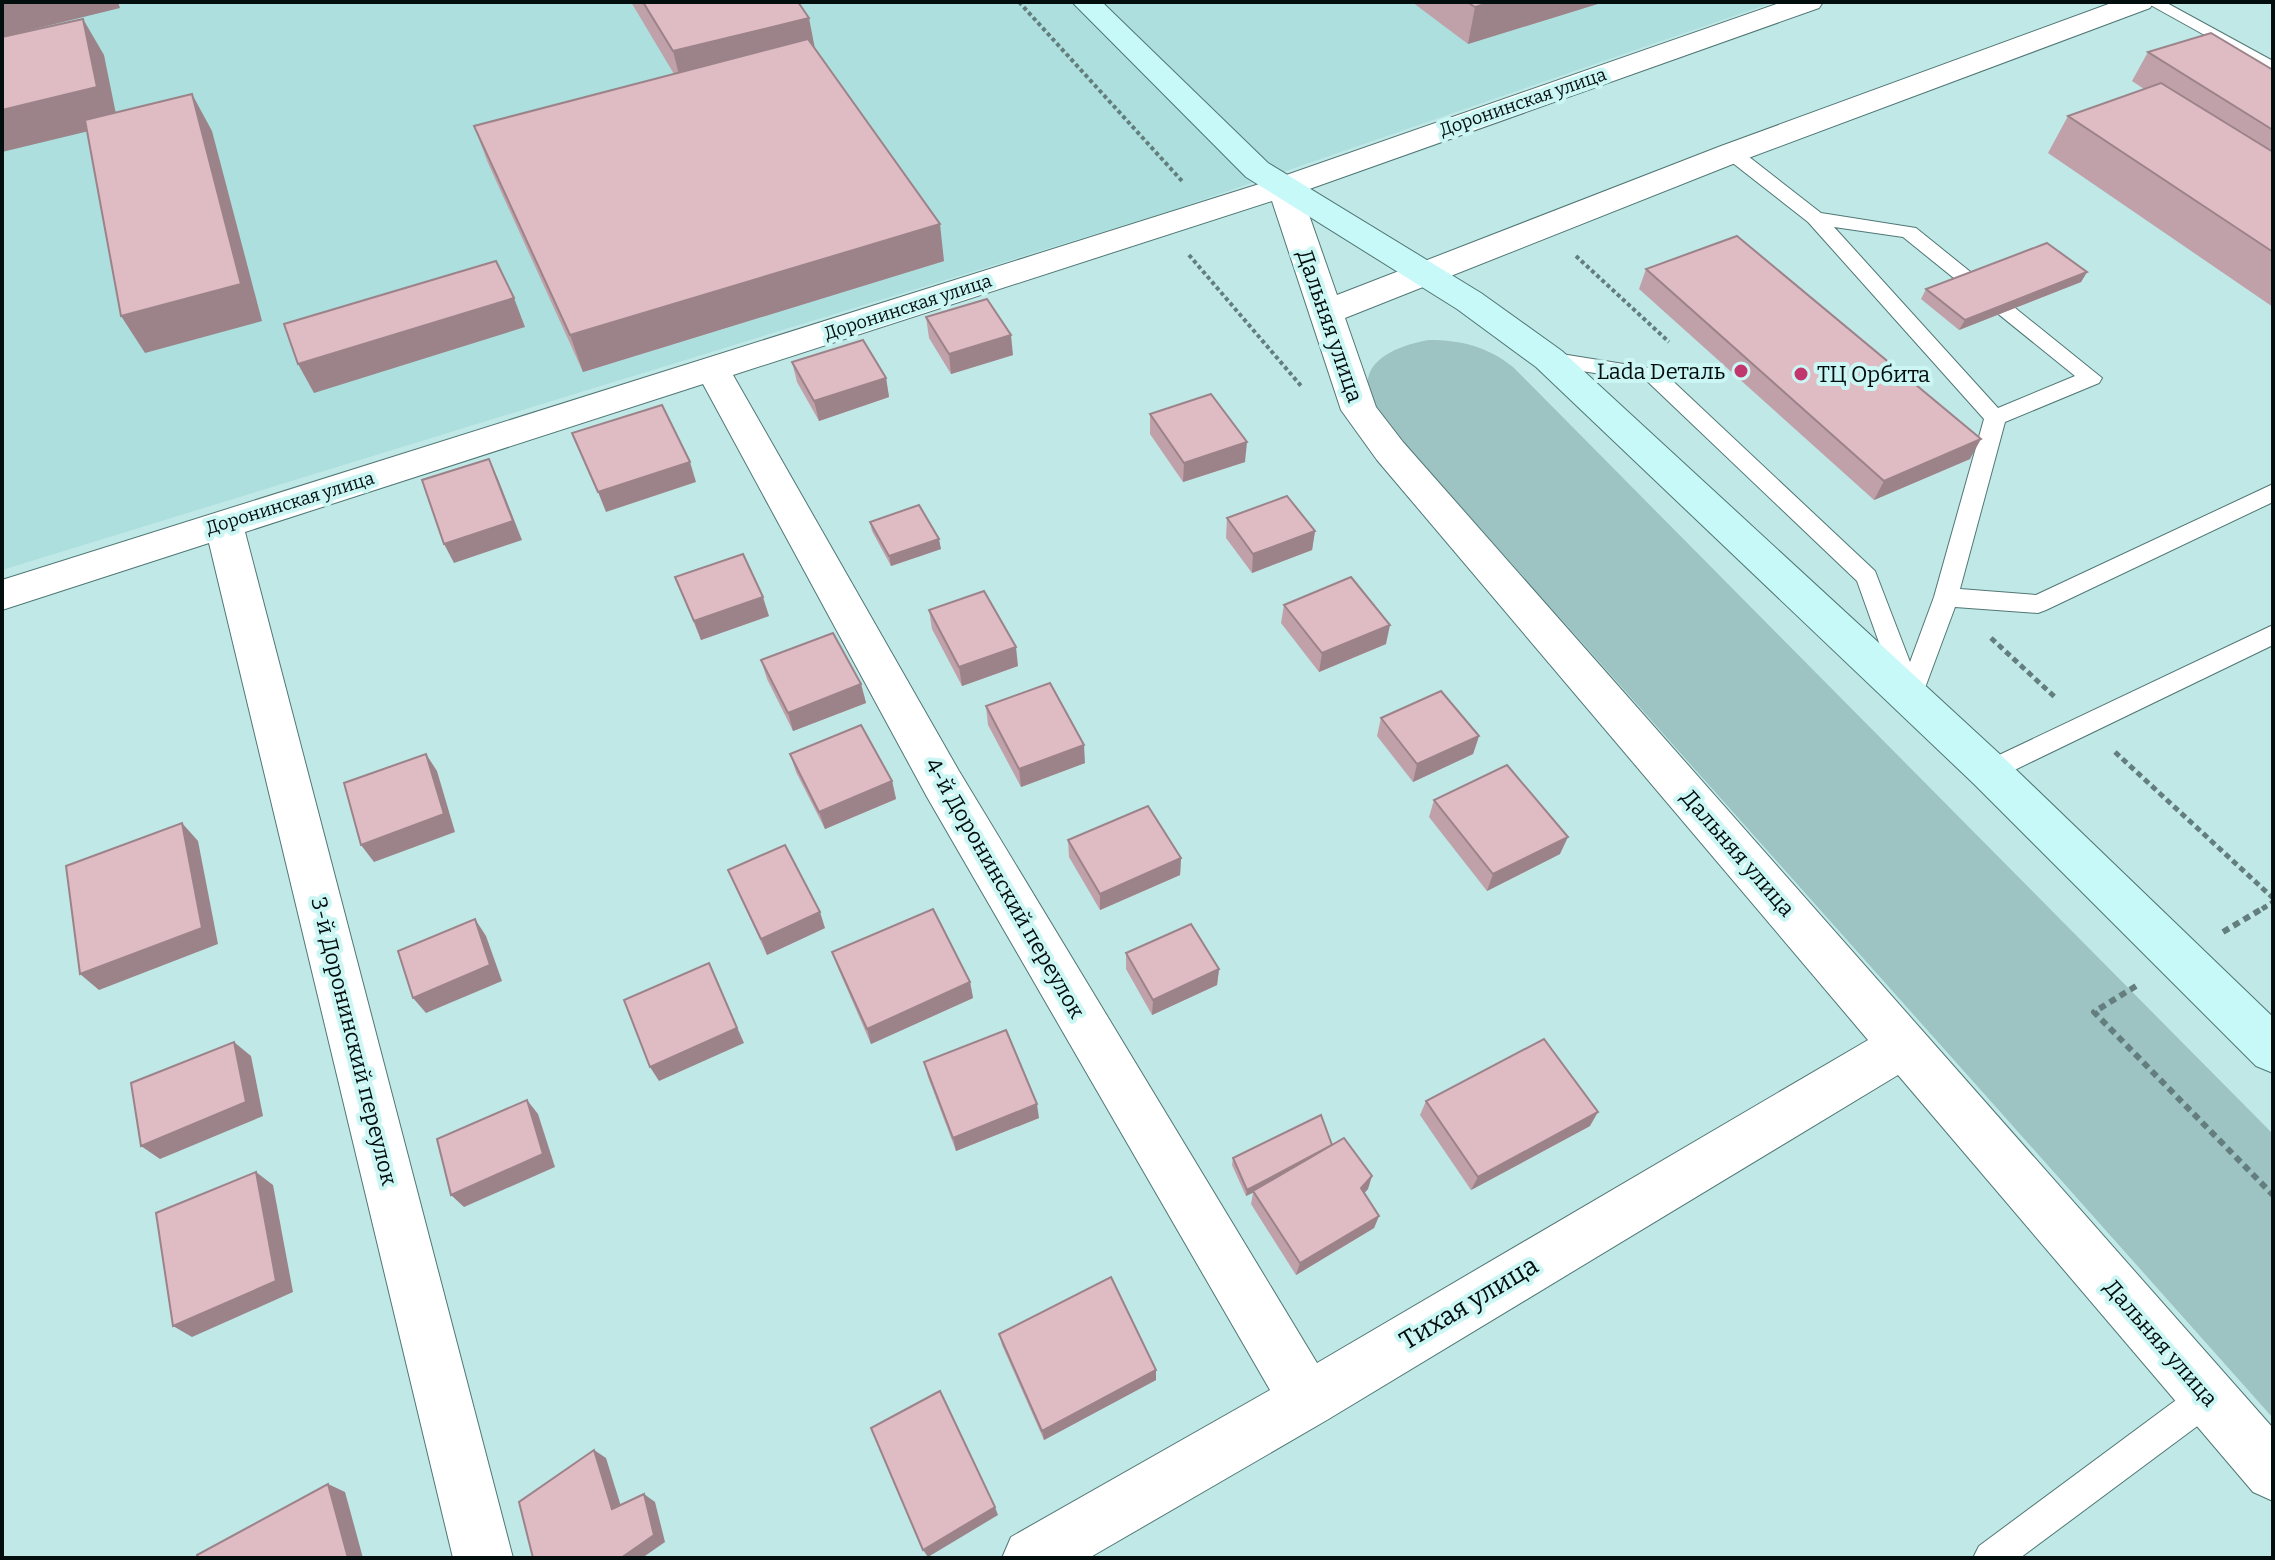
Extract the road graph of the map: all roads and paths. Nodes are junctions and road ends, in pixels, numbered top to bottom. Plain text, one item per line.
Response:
1 (1019, 2) edge
2 (1086, 2) edge
3 (1809, 2) edge
4 (2140, 2) edge
5 (2153, 2) edge
6 (2273, 68) edge
7 (1732, 153) junction
8 (1283, 187) junction
9 (1186, 218) junction
10 (1815, 218) junction
11 (1424, 274) junction
12 (1324, 313) junction
13 (1549, 359) junction
14 (713, 370) junction
15 (1995, 418) junction
16 (2273, 492) edge
17 (224, 524) junction
18 (2, 595) edge
19 (1946, 597) junction
20 (2273, 634) edge
21 (1910, 697) junction
22 (1989, 771) junction
23 (1904, 1045) junction
24 (2273, 1050) edge
25 (2207, 1398) junction
26 (1307, 1400) junction
27 (2273, 1472) edge
28 (483, 1558) edge
29 (1032, 1558) edge
30 (1991, 1558) edge

1 - 9 path
2 - 8 street, Дальняя улица
3 - 8 street, Доронинская улица
4 - 7 street
5 - 6 lane
7 - 10 lane
7 - 11 street
8 - 9 street, Доронинская улица
8 - 11 street, Дальняя улица
8 - 12 street, Дальняя улица
9 - 14 street, Доронинская улица
10 - 15 lane
10 - 15 lane
11 - 12 street
11 - 13 street, Дальняя улица
12 - 23 street, Дальняя улица
13 - 21 street, Дальняя улица
13 - 21 lane
14 - 17 street, Доронинская улица
14 - 26 street, 4-й Доронинский переулок
15 - 19 lane
16 - 19 lane
17 - 18 street, Доронинская улица
17 - 28 street, 3-й Доронинский переулок
19 - 21 lane
20 - 22 lane
21 - 22 street, Дальняя улица
22 - 24 street, Дальняя улица
23 - 25 street, Дальняя улица
23 - 26 street, Тихая улица
25 - 27 street, Дальняя улица
25 - 30 lane
26 - 29 street, Тихая улица

